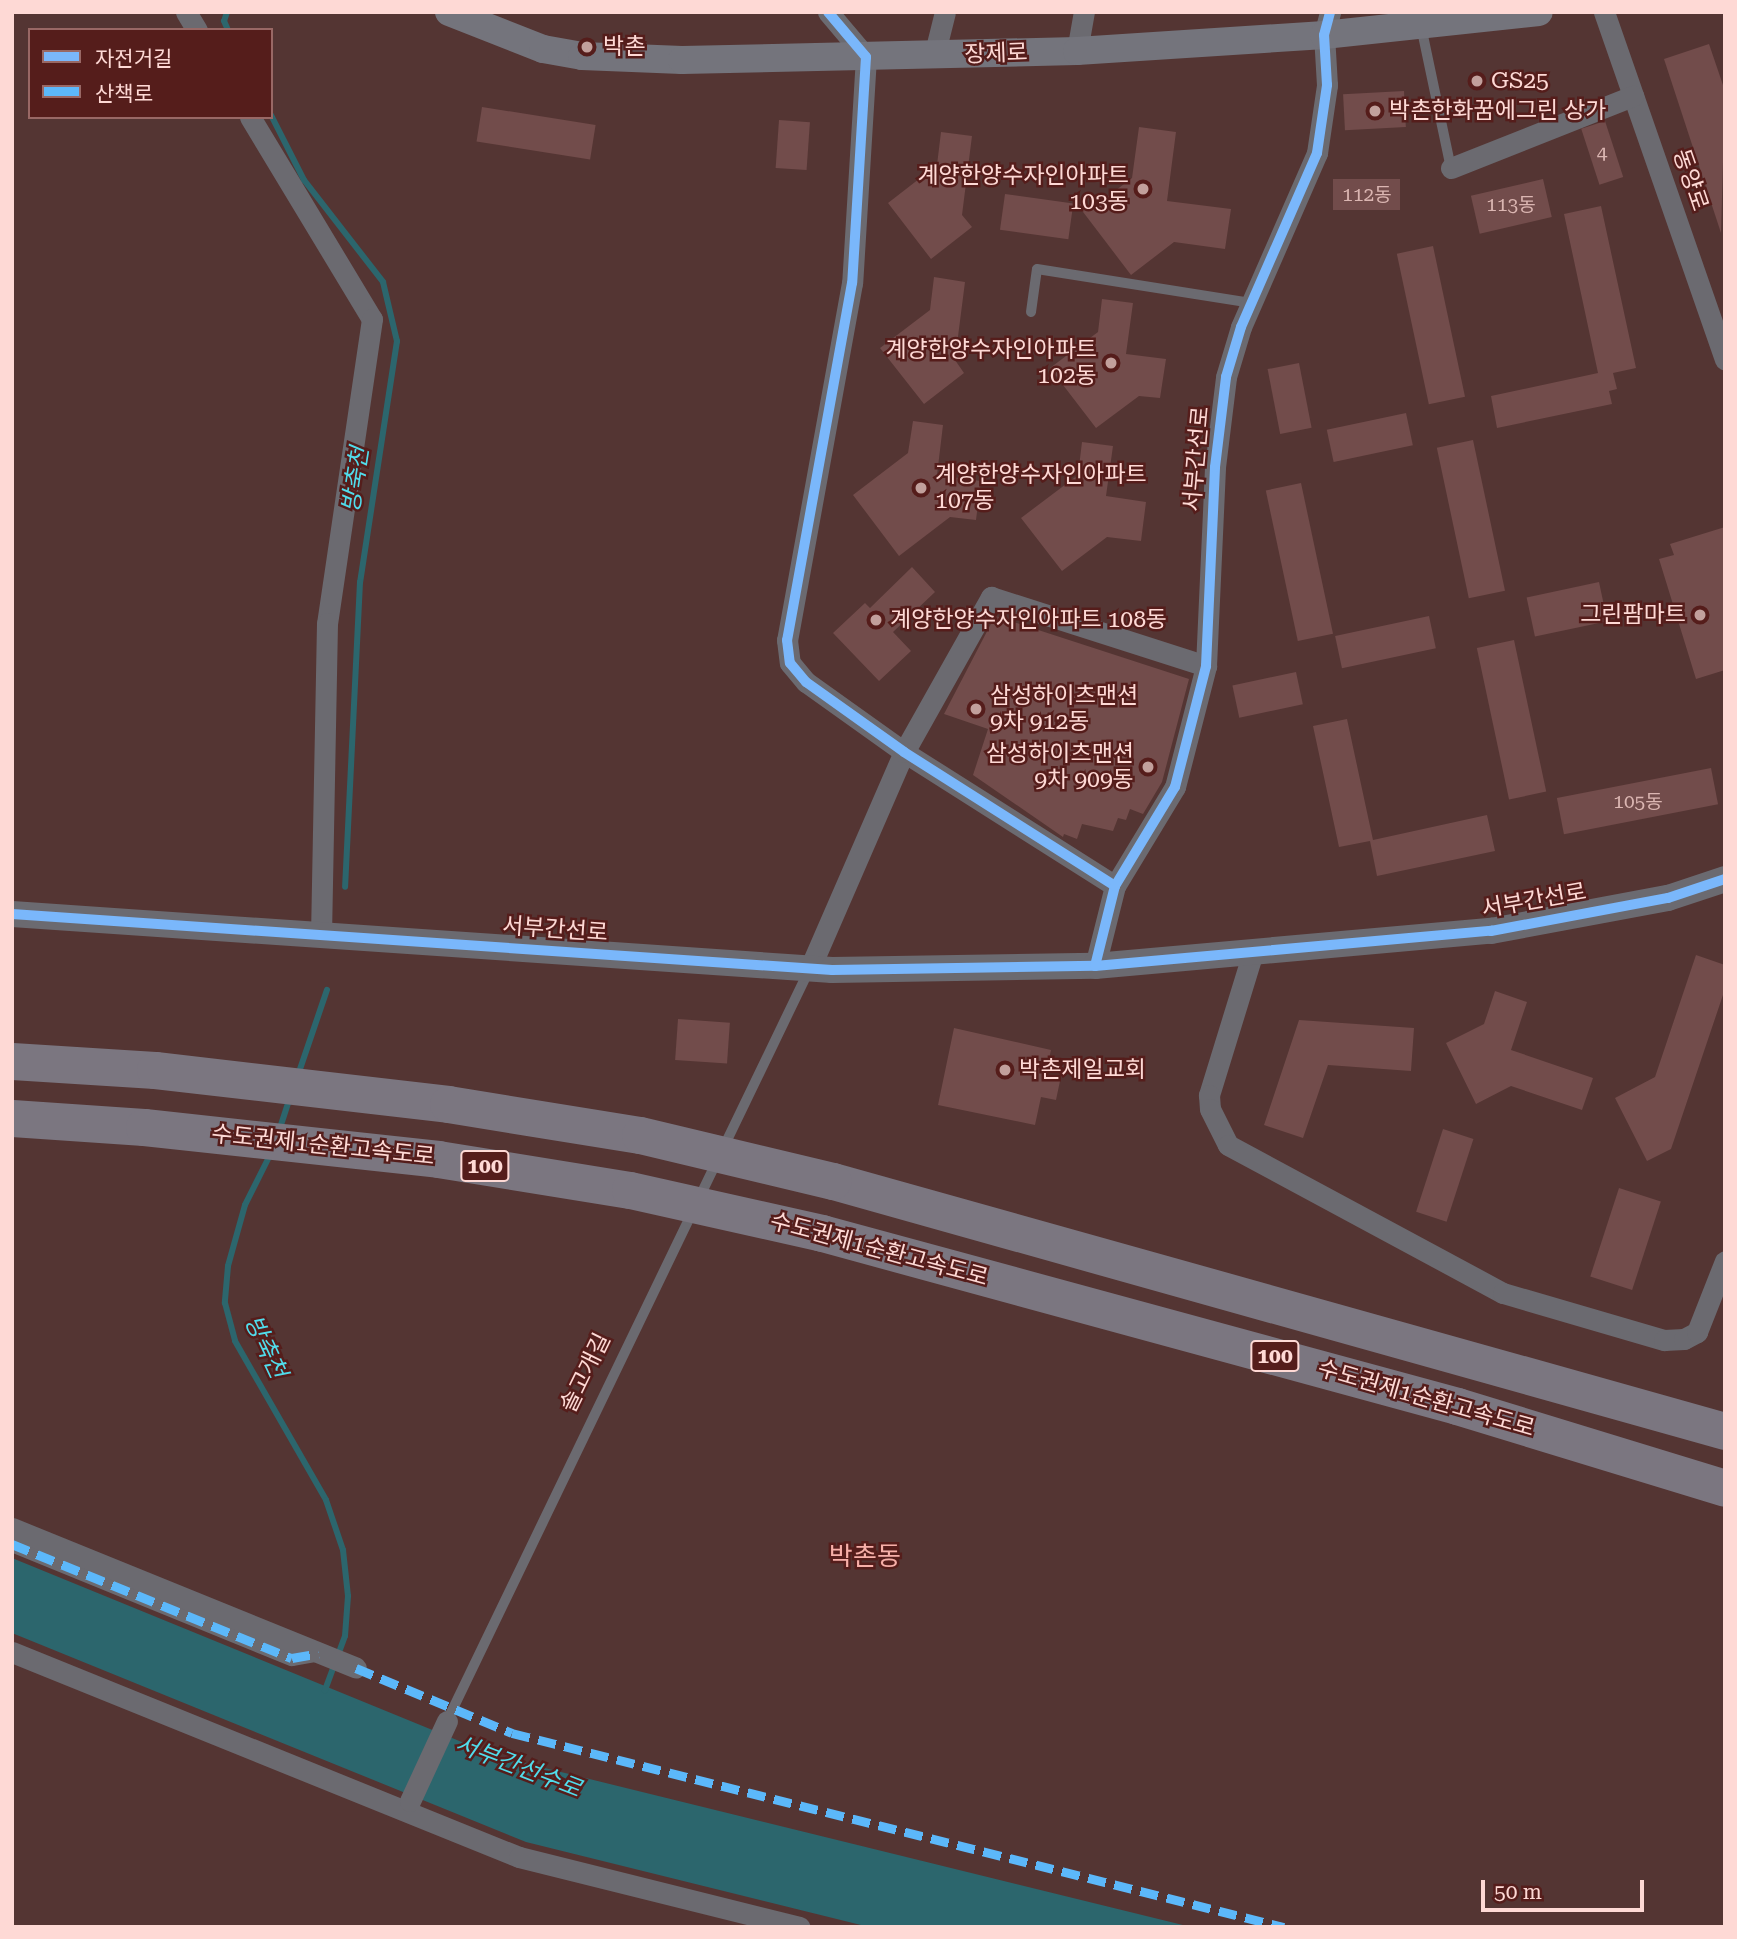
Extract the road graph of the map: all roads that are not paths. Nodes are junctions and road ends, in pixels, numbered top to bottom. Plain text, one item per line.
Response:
1 (186, 12) edge
2 (828, 12) edge
3 (945, 12) edge
4 (1084, 12) edge
5 (1539, 12) edge
6 (1604, 12) edge
7 (456, 14) edge
8 (1327, 24) edge
9 (1421, 24) junction
10 (196, 28) edge
11 (1077, 51) junction
12 (934, 56) junction
13 (866, 57) junction
14 (1633, 96) junction
15 (251, 119) edge
16 (1451, 167) joint
17 (1252, 303) junction
18 (1031, 312) dead end
19 (1725, 360) edge
20 (1206, 666) junction
21 (904, 752) junction
22 (1725, 879) edge
23 (1115, 886) junction
24 (12, 914) edge
25 (321, 935) junction
26 (1253, 952) junction
27 (1095, 966) junction
28 (810, 968) junction
29 (12, 1061) edge
30 (12, 1118) edge
31 (1725, 1261) edge
32 (1725, 1431) edge
33 (1725, 1488) edge
34 (12, 1528) edge
35 (12, 1544) edge
36 (12, 1651) edge
37 (319, 1653) junction
38 (356, 1668) dead end
39 (447, 1721) joint
40 (410, 1801) dead end
41 (799, 1927) edge

1 - 10 street
2 - 13 street
3 - 12 street
4 - 11 street
5 - 9 main road, 장제로
6 - 14 street, 동양로
7 - 13 main road, 장제로
8 - 9 main road, 장제로
8 - 11 main road, 장제로
8 - 17 street, 서부간선로
9 - 16 lane
11 - 12 main road, 장제로
12 - 13 main road, 장제로
13 - 21 street
14 - 16 street
14 - 19 street, 동양로
15 - 25 street
17 - 18 lane
17 - 20 street, 서부간선로
20 - 21 street
20 - 23 street, 서부간선로
21 - 23 street
21 - 28 street
22 - 26 street, 서부간선로
23 - 27 street, 서부간선로
24 - 25 street, 서부간선로
25 - 28 street, 서부간선로
26 - 27 street, 서부간선로
26 - 31 street
27 - 28 street, 서부간선로
28 - 39 lane, 솔고개길
29 - 32 highway, 100, bridge
30 - 33 highway, 수도권제1순환고속도로 / 100, bridge
34 - 37 street
35 - 37 street
36 - 41 street
37 - 38 street
39 - 40 street, 솔고개길

